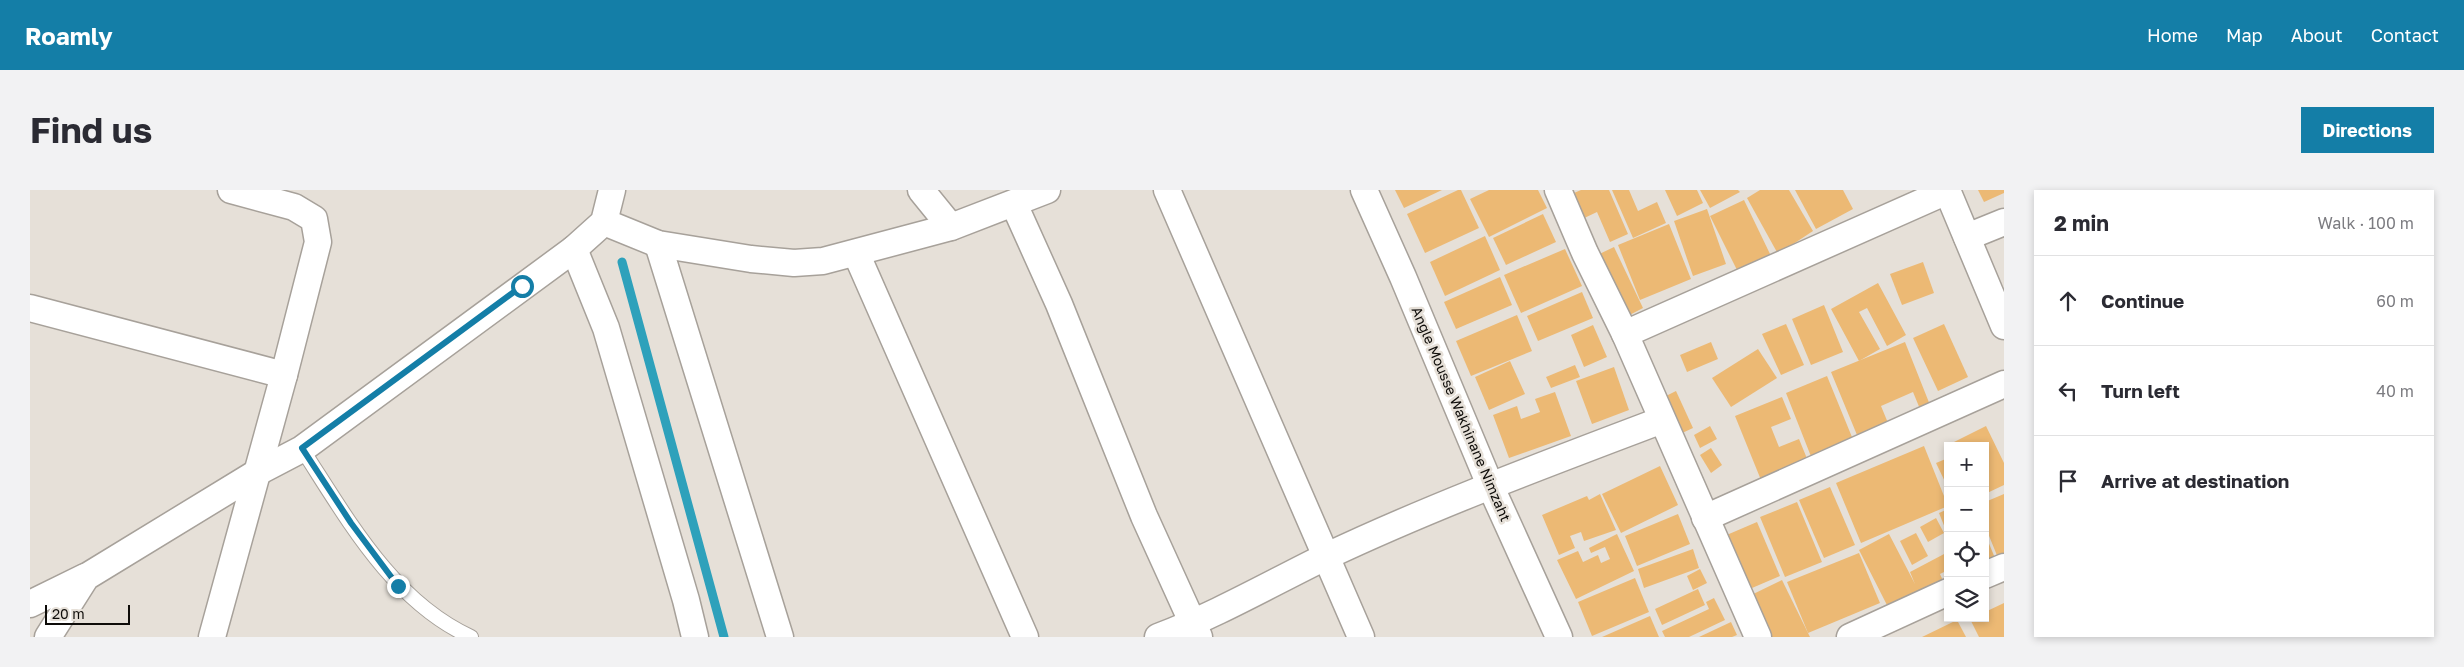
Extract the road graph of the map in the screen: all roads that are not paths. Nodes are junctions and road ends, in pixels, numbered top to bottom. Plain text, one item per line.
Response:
1 (231, 190) edge
2 (612, 190) edge
3 (921, 190) edge
4 (1047, 190) edge
5 (1167, 190) edge
6 (1364, 190) edge
7 (1558, 190) edge
8 (1947, 190) edge
9 (1014, 204) junction
10 (604, 222) junction
11 (2004, 222) edge
12 (951, 227) junction
13 (1968, 237) junction
14 (658, 244) junction
15 (574, 249) junction
16 (856, 253) junction
17 (30, 308) edge
18 (2004, 326) edge
19 (1625, 334) junction
20 (284, 375) junction
21 (2004, 384) edge
22 (1662, 420) junction
23 (302, 448) junction
24 (258, 472) junction
25 (1490, 485) junction
26 (1706, 518) junction
27 (1326, 557) junction
28 (2004, 566) edge
29 (1989, 573) edge
30 (86, 577) junction
31 (1944, 594) edge
32 (30, 604) edge
33 (1196, 630) edge
34 (48, 637) edge
35 (212, 637) edge
36 (471, 637) edge
37 (695, 637) edge
38 (780, 637) edge
39 (1025, 637) edge
40 (1158, 637) edge
41 (1361, 637) edge
42 (1559, 637) edge
43 (1758, 637) edge
44 (1850, 637) edge

1 - 20 street
2 - 10 street
3 - 12 street
4 - 9 street
5 - 27 street
6 - 25 street, Angle Mousse Wakhinane Nimzaht
7 - 19 street
8 - 13 street
8 - 19 street
9 - 12 street
9 - 33 street
10 - 14 street
10 - 15 street
11 - 13 street
12 - 16 street
13 - 18 street
14 - 16 street
14 - 38 street
15 - 23 street
15 - 37 street
16 - 39 street
17 - 20 street
19 - 22 street
20 - 24 street
21 - 26 street
22 - 25 street
22 - 26 street
23 - 24 street
23 - 36 lane
24 - 30 street
24 - 35 street
25 - 27 street
25 - 42 street, Angle Mousse Wakhinane Nimzaht
26 - 43 street
27 - 33 street
27 - 41 street
28 - 29 street
30 - 32 street
30 - 34 street
31 - 44 street
33 - 40 street

